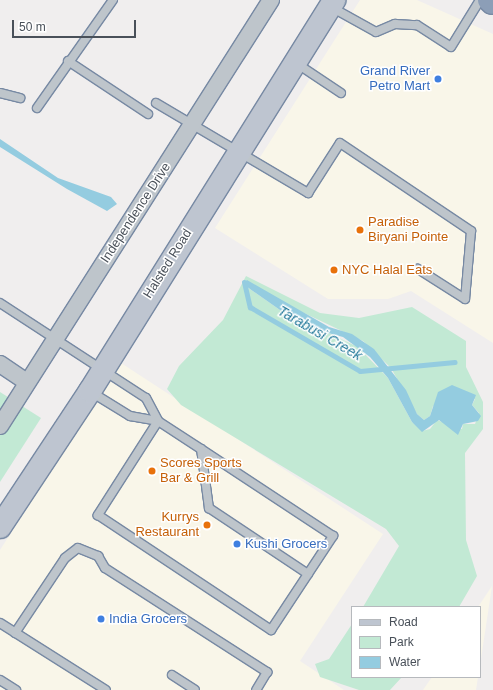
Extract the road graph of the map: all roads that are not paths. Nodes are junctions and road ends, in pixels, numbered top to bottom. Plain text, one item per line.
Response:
1 (112, 0) edge
2 (271, 0) edge
3 (488, 1) edge
4 (333, 3) edge
5 (68, 61) junction
6 (296, 64) junction
7 (0, 93) edge
8 (341, 93) dead end
9 (20, 98) dead end
10 (156, 103) dead end
11 (37, 108) dead end
12 (148, 114) dead end
13 (192, 125) junction
14 (241, 149) junction
15 (418, 269) dead end
16 (0, 303) edge
17 (55, 338) junction
18 (0, 364) edge
19 (104, 369) junction
20 (27, 382) junction
21 (90, 391) junction
22 (158, 421) junction
23 (0, 426) edge
24 (201, 449) junction
25 (0, 527) edge
26 (308, 574) junction
27 (0, 623) edge
28 (15, 633) junction
29 (172, 675) dead end
30 (0, 680) edge
31 (16, 690) edge
32 (106, 690) edge
33 (195, 690) edge
34 (256, 690) edge

1 - 5 lane
2 - 13 street, Independence Drive
3 - 4 lane
4 - 6 street, Halsted Road
5 - 11 lane
5 - 12 lane
6 - 8 lane
6 - 14 street, Halsted Road
7 - 9 lane
10 - 13 lane
13 - 14 lane
13 - 17 street, Independence Drive
14 - 15 lane
14 - 19 street, Halsted Road
16 - 17 lane
17 - 19 lane
17 - 20 street, Independence Drive
18 - 20 street
19 - 21 street, Halsted Road
19 - 22 lane
20 - 23 street, Independence Drive
21 - 22 lane
21 - 25 street, Halsted Road
22 - 24 lane
22 - 26 lane
24 - 26 lane
24 - 26 lane
27 - 28 lane
28 - 32 lane
28 - 34 lane
29 - 33 lane
30 - 31 lane

